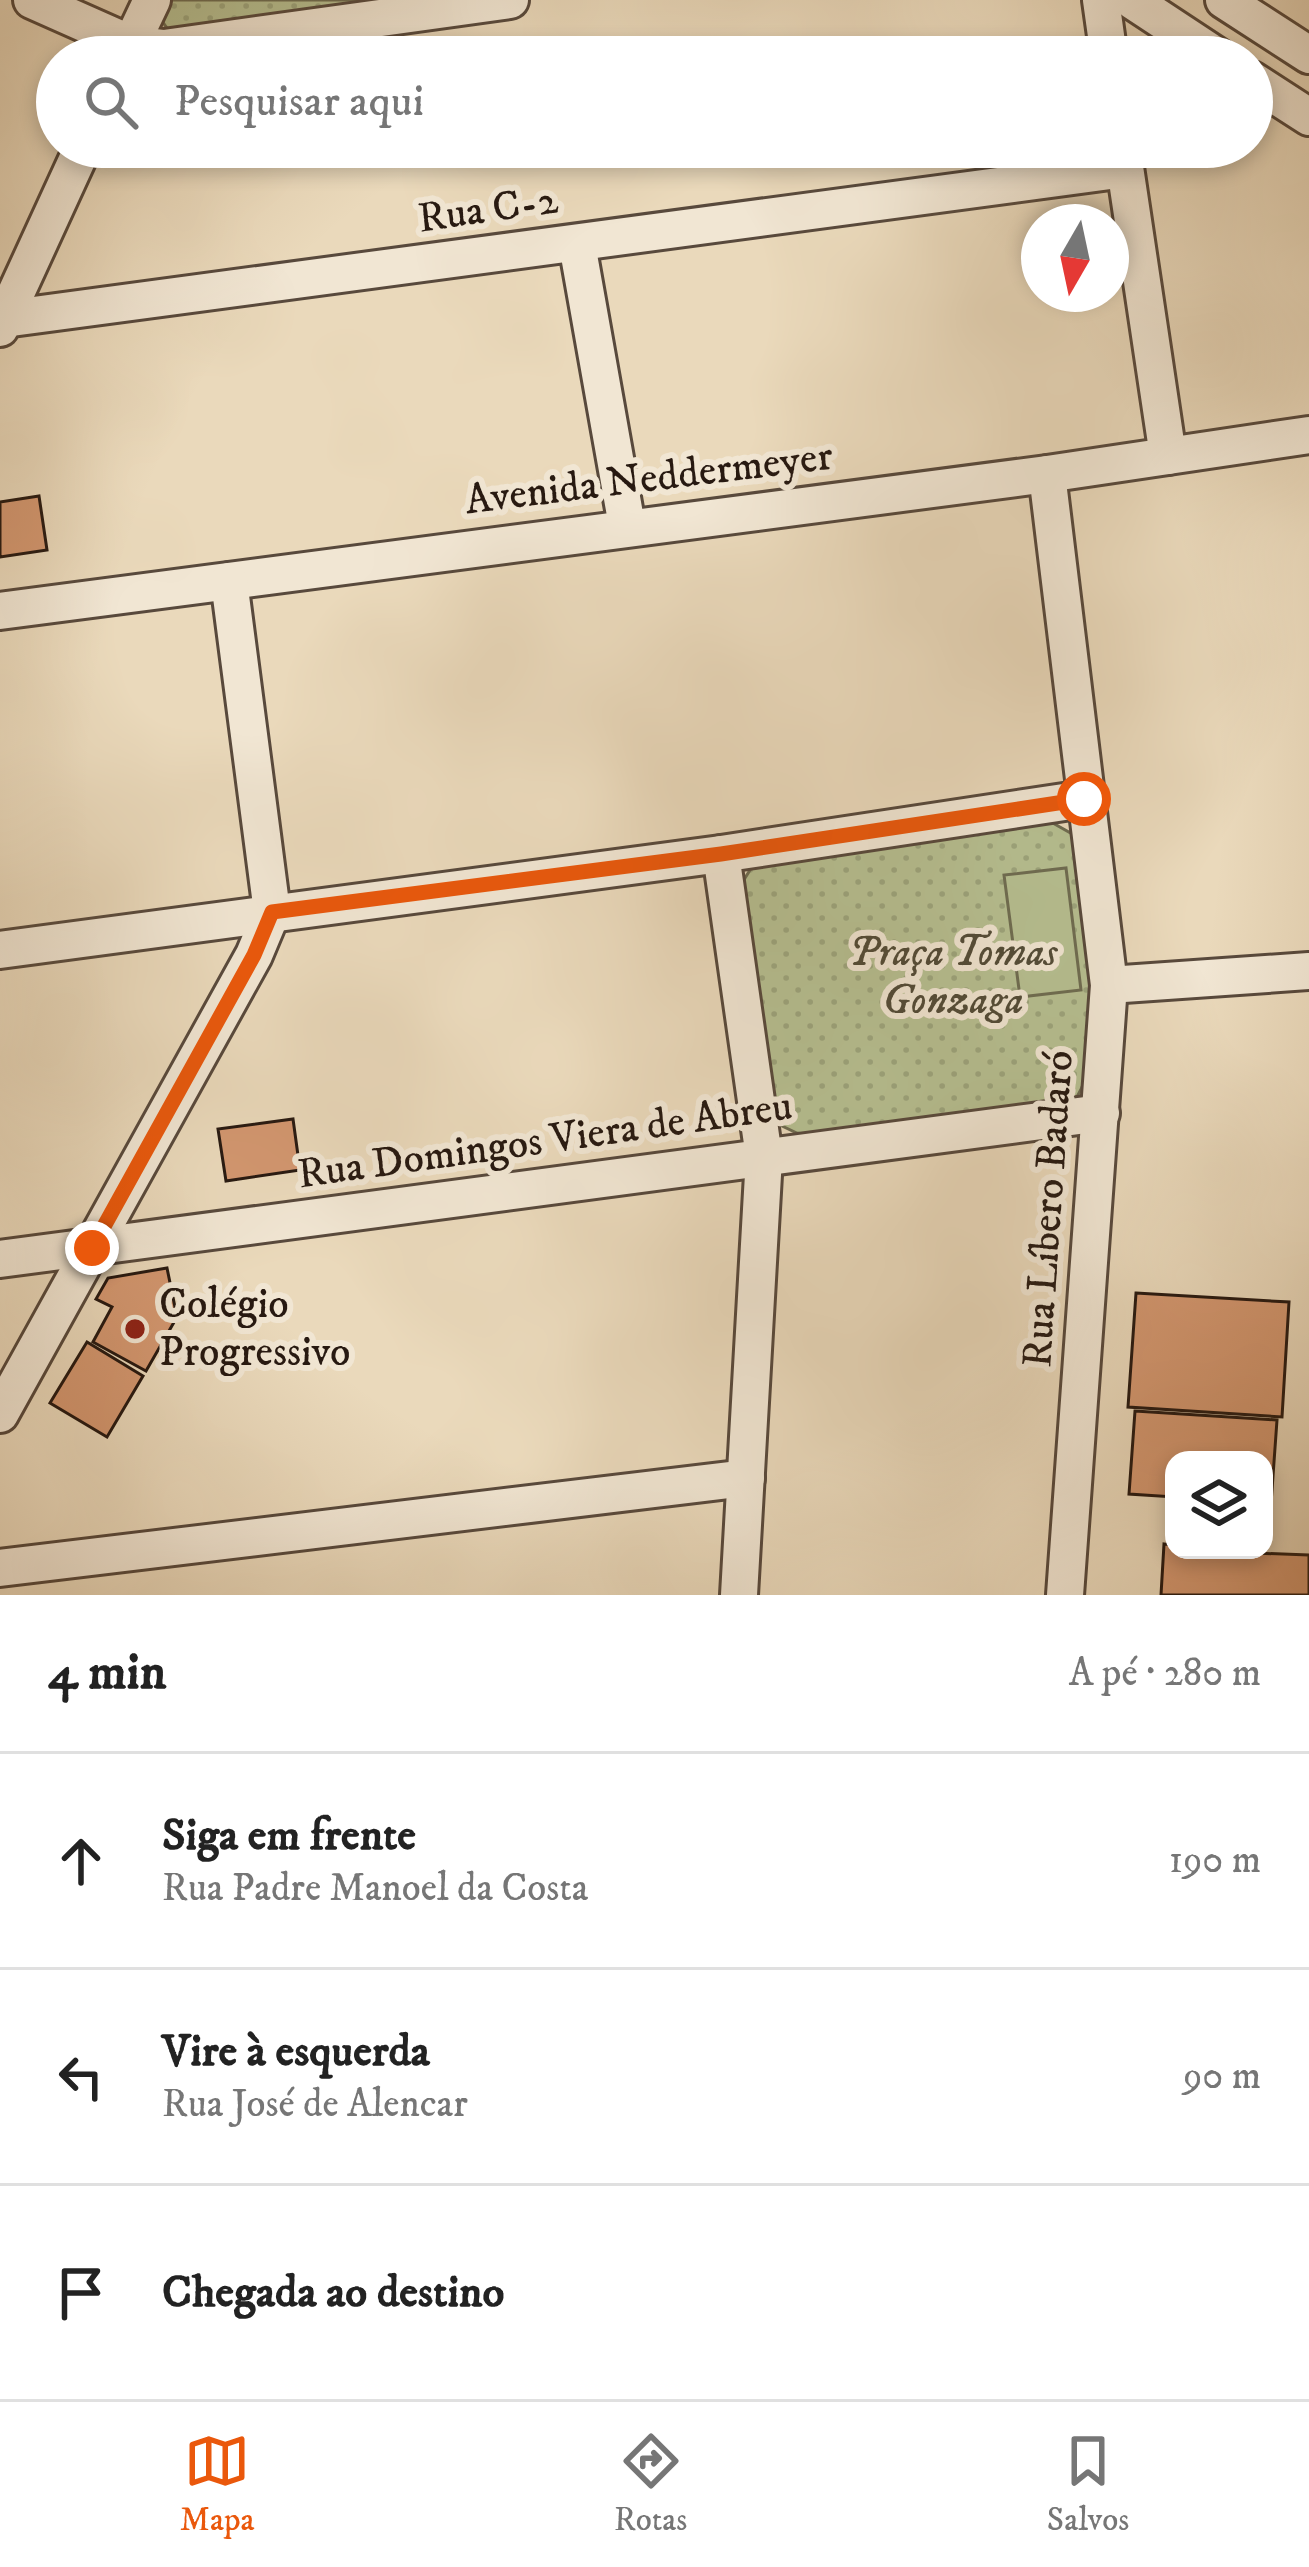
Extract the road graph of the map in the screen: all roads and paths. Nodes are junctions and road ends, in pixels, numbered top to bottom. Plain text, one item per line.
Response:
1 (32, 0) edge
2 (152, 0) edge
3 (510, 0) edge
4 (1101, 0) edge
5 (1118, 0) edge
6 (1224, 0) edge
7 (1136, 1) edge
8 (100, 36) edge
9 (135, 36) edge
10 (261, 36) edge
11 (1106, 36) edge
12 (1111, 36) edge
13 (1187, 36) edge
14 (1309, 55) edge
15 (1273, 94) edge
16 (1309, 117) edge
17 (73, 168) edge
18 (1060, 168) edge
19 (1125, 168) edge
20 (577, 244) junction
21 (2, 323) edge
22 (1309, 435) edge
23 (1168, 456) junction
24 (1047, 474) junction
25 (627, 526) junction
26 (229, 581) junction
27 (0, 611) edge
28 (1084, 799) junction
29 (721, 854) junction
30 (272, 912) junction
31 (0, 950) edge
32 (1309, 971) edge
33 (1109, 985) junction
34 (1101, 1113) junction
35 (764, 1157) junction
36 (92, 1248) junction
37 (0, 1259) edge
38 (0, 1414) edge
39 (746, 1478) junction
40 (0, 1568) edge
41 (739, 1595) edge
42 (1065, 1595) edge

1 - 8 street
2 - 9 street
3 - 10 street
4 - 11 street
5 - 7 street
5 - 12 street
6 - 14 street
7 - 13 street
15 - 16 street
17 - 21 street
18 - 20 street, Rua C-2
19 - 23 street
20 - 21 street, Rua C-2
20 - 25 street
22 - 23 street, Avenida Neddermeyer
23 - 24 street, Avenida Neddermeyer
24 - 25 street, Avenida Neddermeyer
24 - 28 street, Rua Líbero Badaró
25 - 26 street, Avenida Neddermeyer
26 - 27 street, Avenida Neddermeyer
26 - 30 street
28 - 29 street
28 - 33 street, Rua Líbero Badaró
29 - 30 street
29 - 35 street
30 - 31 street
30 - 36 street
32 - 33 street
33 - 34 street, Rua Líbero Badaró
34 - 35 street, Rua Domingos Viera de Abreu
34 - 42 street, Rua Líbero Badaró
35 - 36 street, Rua Domingos Viera de Abreu
35 - 39 street
36 - 37 street, Rua Domingos Viera de Abreu
36 - 38 street
39 - 40 street
39 - 41 street

